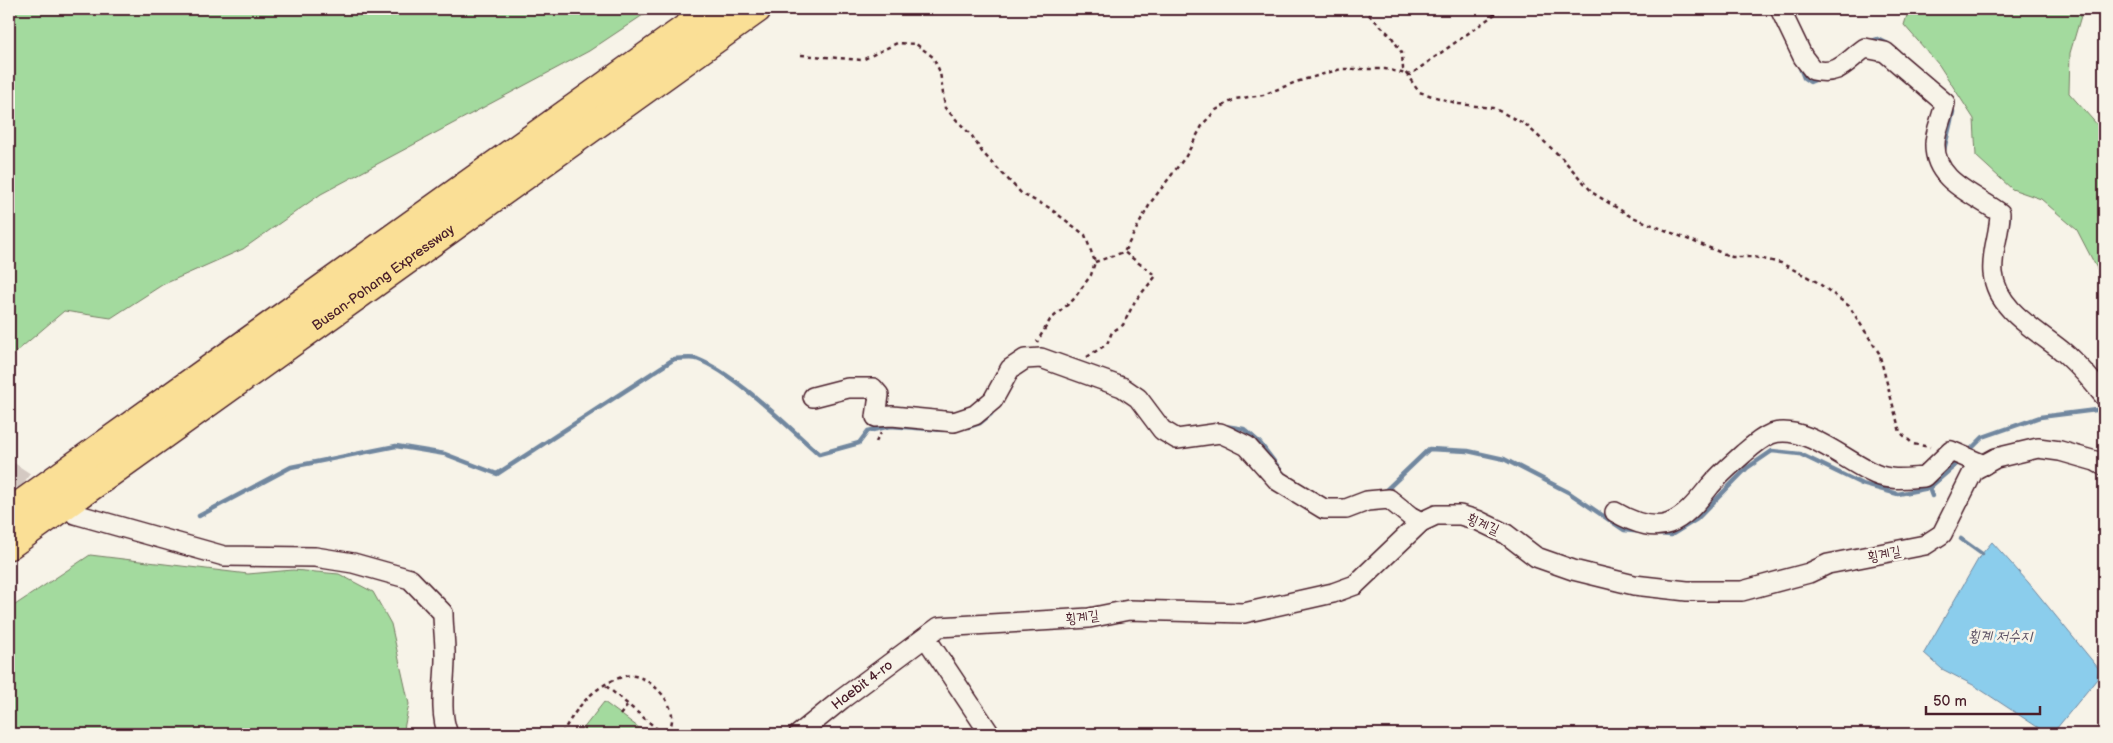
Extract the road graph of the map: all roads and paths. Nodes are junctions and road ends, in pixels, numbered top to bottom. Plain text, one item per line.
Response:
1 (713, 9) edge
2 (757, 9) edge
3 (1363, 9) edge
4 (1502, 9) edge
5 (1780, 9) edge
6 (801, 55) dead end
7 (1407, 75) junction
8 (1124, 252) junction
9 (1095, 262) junction
10 (1035, 359) junction
11 (1080, 372) junction
12 (2104, 396) edge
13 (813, 397) dead end
14 (881, 433) dead end
15 (876, 442) dead end
16 (1953, 452) junction
17 (1979, 463) junction
18 (2104, 466) edge
19 (1615, 512) dead end
20 (9, 513) edge
21 (75, 514) dead end
22 (1421, 522) junction
23 (9, 545) edge
24 (926, 638) junction
25 (606, 686) junction
26 (628, 704) junction
27 (620, 715) dead end
28 (448, 734) edge
29 (478, 734) edge
30 (512, 734) edge
31 (562, 734) edge
32 (663, 734) edge
33 (668, 734) edge
34 (798, 734) edge
35 (990, 734) edge

1 - 20 highway, Busan-Pohang Expressway
2 - 23 highway, Busan-Pohang Expressway
3 - 7 path
4 - 7 path
5 - 12 street
6 - 9 path
7 - 8 path
7 - 16 path
8 - 9 path
8 - 11 path
9 - 10 path
10 - 11 street
10 - 13 street
11 - 22 street
14 - 15 path
16 - 17 street
16 - 19 street
17 - 18 street, 횡계길
17 - 22 street, 횡계길
21 - 28 street
22 - 24 street, 횡계길
24 - 34 street, Haebit 4-ro
24 - 35 street
25 - 26 path
25 - 31 path
25 - 33 path
26 - 27 path
26 - 32 path
29 - 30 path

